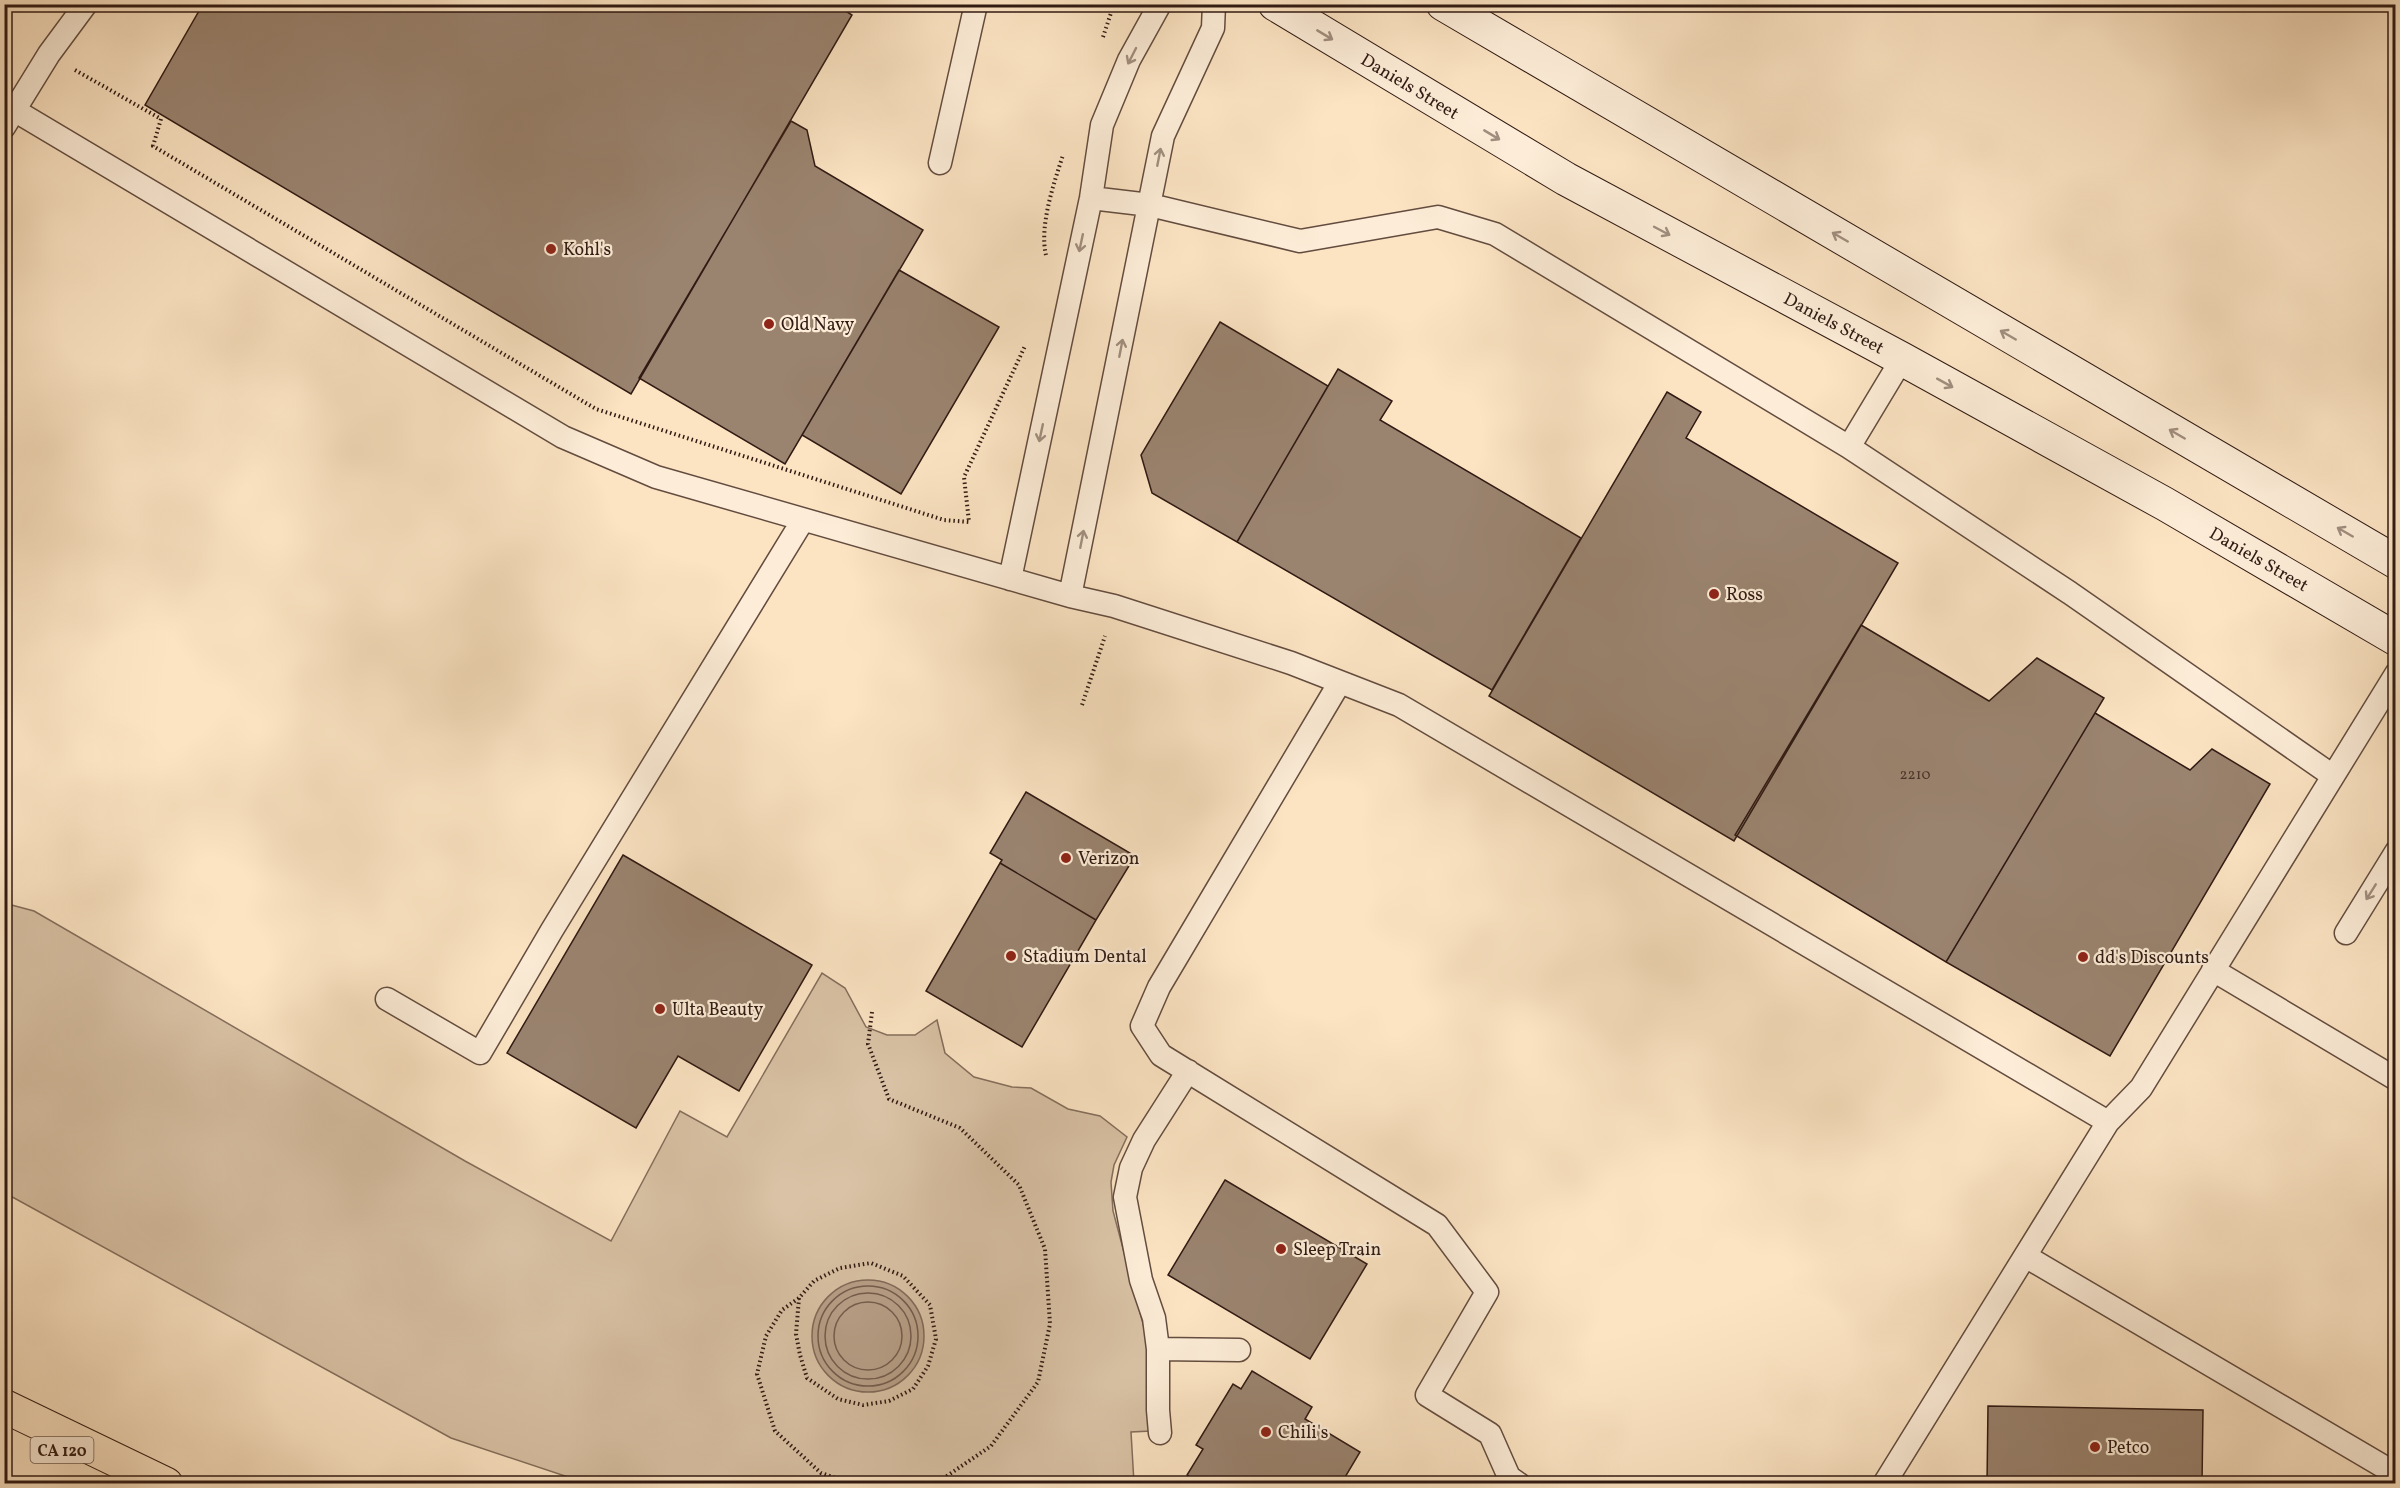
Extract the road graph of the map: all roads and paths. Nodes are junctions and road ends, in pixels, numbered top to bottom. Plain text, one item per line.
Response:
1 (86, 4) edge
2 (976, 4) edge
3 (1114, 4) edge
4 (1160, 4) edge
5 (1214, 4) edge
6 (1275, 4) edge
7 (1443, 4) edge
8 (1103, 38) dead end
9 (49, 54) junction
10 (9, 119) edge
11 (1065, 150) dead end
12 (939, 164) dead end
13 (1091, 198) junction
14 (1150, 205) junction
15 (1048, 264) dead end
16 (1028, 340) dead end
17 (1902, 359) junction
18 (1849, 447) junction
19 (803, 520) junction
20 (2396, 562) edge
21 (1010, 579) junction
22 (1070, 596) junction
23 (1114, 606) junction
24 (2396, 639) edge
25 (2396, 674) edge
26 (1340, 682) junction
27 (1082, 705) dead end
28 (2333, 776) junction
29 (2396, 852) edge
30 (2346, 933) dead end
31 (2213, 970) junction
32 (387, 999) dead end
33 (872, 1012) dead end
34 (1188, 1071) junction
35 (2396, 1079) edge
36 (2108, 1122) junction
37 (2025, 1256) junction
38 (799, 1298) junction
39 (1158, 1349) junction
40 (1239, 1350) dead end
41 (4, 1406) edge
42 (4, 1416) edge
43 (1160, 1432) dead end
44 (2396, 1474) edge
45 (119, 1484) edge
46 (166, 1484) edge
47 (853, 1484) edge
48 (936, 1484) edge
49 (1519, 1484) edge
50 (1884, 1484) edge

1 - 9 lane
2 - 12 lane
3 - 8 path
4 -> 13 lane
14 -> 5 lane
6 -> 17 main road, Daniels Street
20 -> 7 main road
9 - 10 lane
9 - 16 path
10 - 19 lane
11 - 15 path
13 - 14 lane
13 -> 21 lane
14 - 18 lane
22 -> 14 lane
17 - 18 lane
17 -> 24 main road, Daniels Street
18 - 28 lane
19 - 21 lane
19 - 32 lane
21 - 22 lane
22 - 23 lane
23 - 26 lane
23 - 27 path
25 - 28 lane
26 - 34 lane
26 - 36 lane
28 - 31 lane
29 -> 30 lane
31 - 35 lane
31 - 36 lane
33 - 48 path
34 - 39 lane
34 - 49 lane
36 - 37 lane
37 - 44 lane
37 - 50 lane
38 - 38 path
38 - 47 path
39 - 40 lane
39 - 43 lane
41 - 46 highway
42 - 45 highway, CA 120

